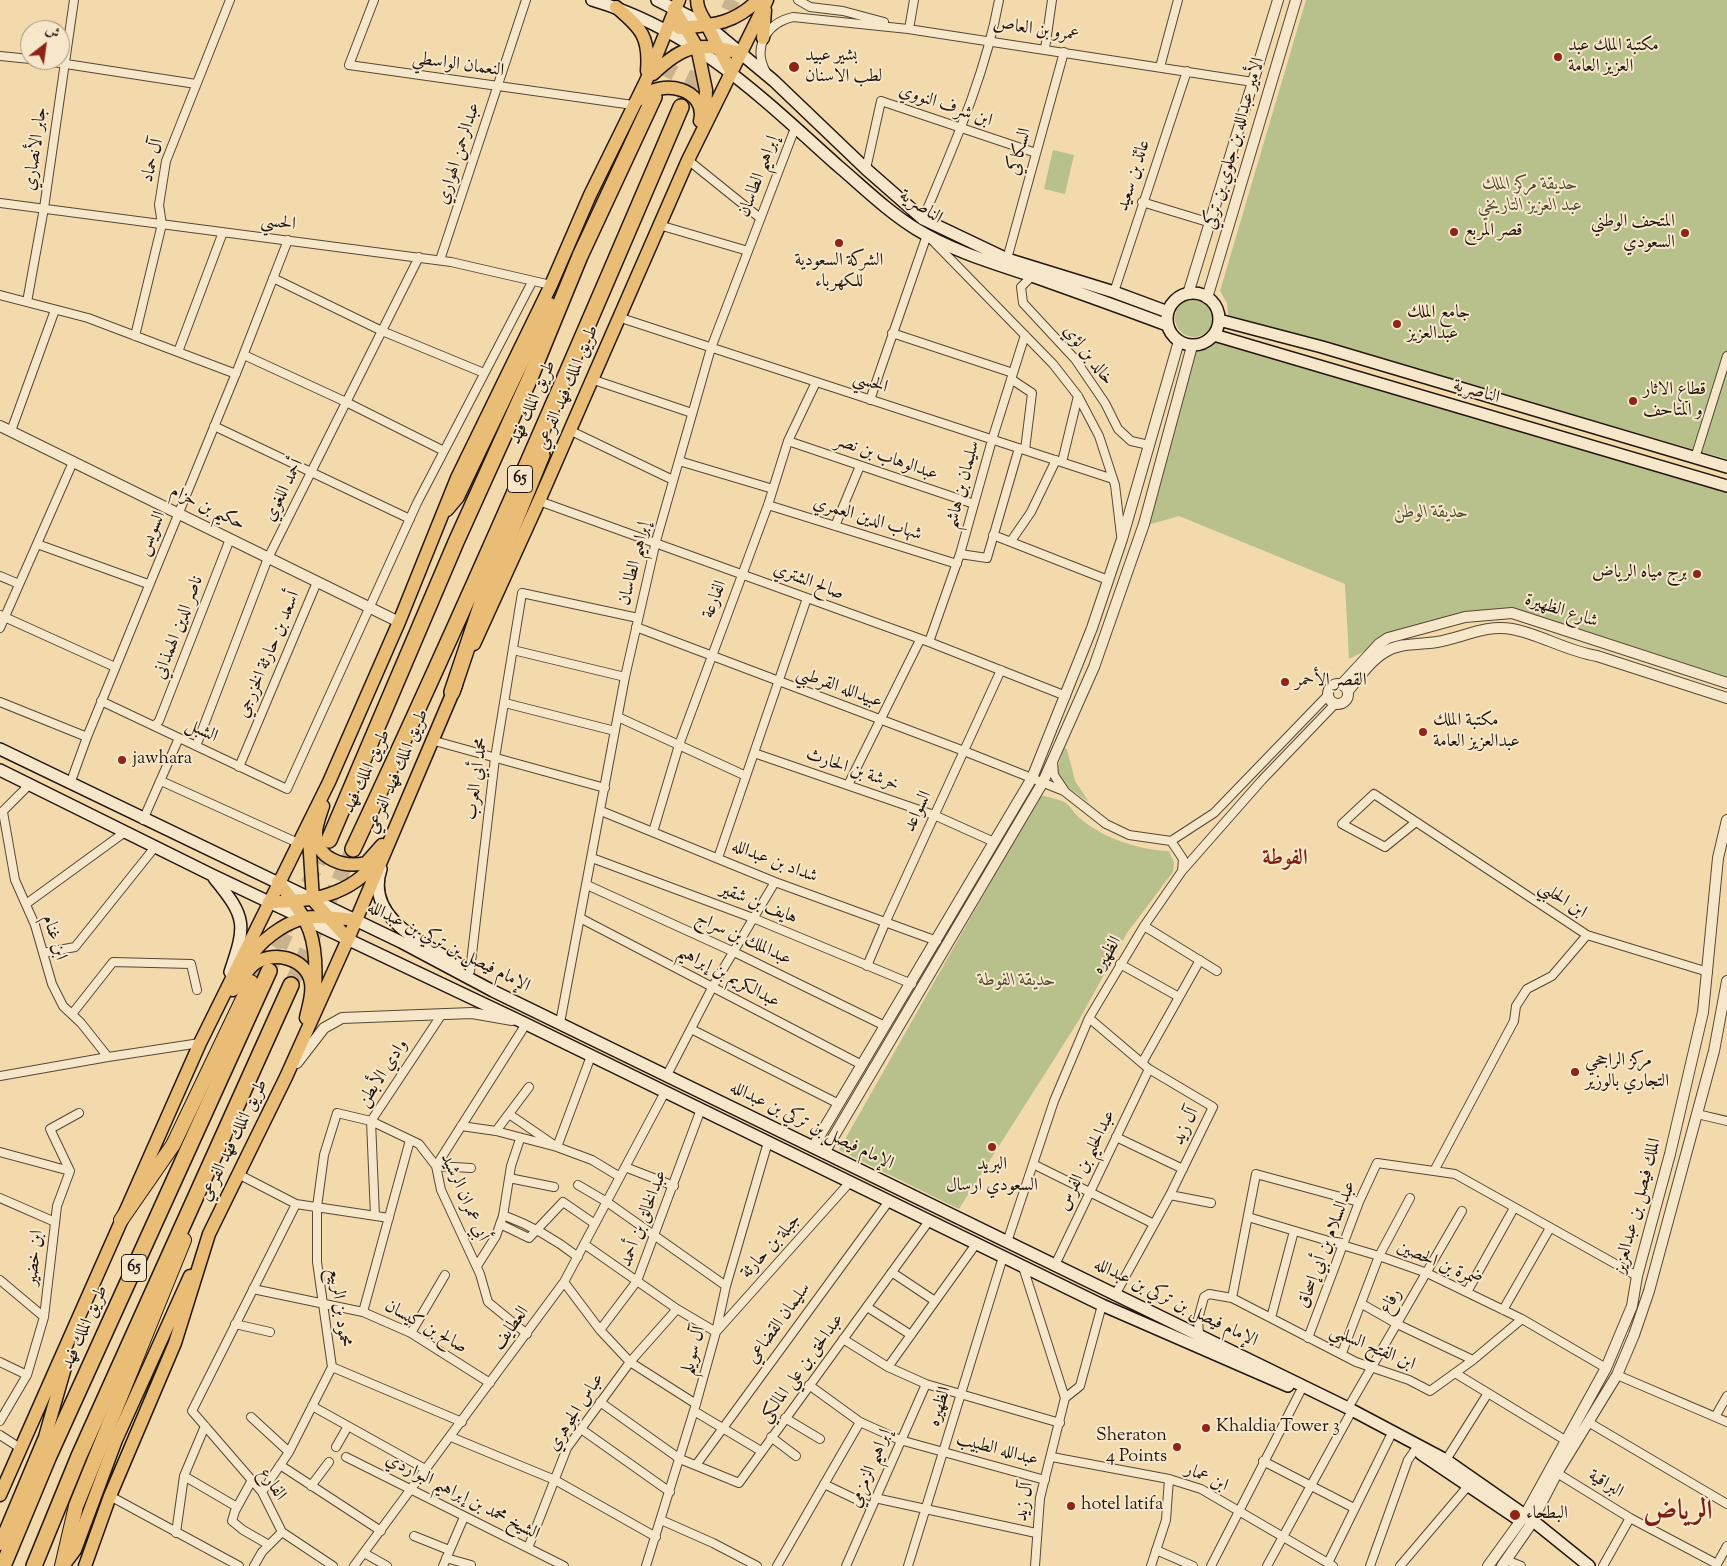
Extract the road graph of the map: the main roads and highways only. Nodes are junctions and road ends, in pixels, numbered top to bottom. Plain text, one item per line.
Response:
1 (592, 0) edge
2 (657, 0) edge
3 (697, 0) edge
4 (764, 0) edge
5 (676, 5) edge
6 (616, 7) junction
7 (708, 26) junction
8 (684, 28) junction
9 (666, 30) junction
10 (763, 38) road end
11 (697, 47) junction
12 (717, 47) junction
13 (740, 53) junction
14 (731, 71) junction
15 (646, 80) junction
16 (654, 97) tunnel mouth
17 (681, 107) tunnel mouth
18 (627, 117) junction
19 (692, 152) junction
20 (580, 256) junction
21 (1168, 312) junction
22 (1219, 320) junction
23 (1167, 324) junction
24 (1214, 335) junction
25 (570, 368) junction
26 (1656, 446) junction
27 (1651, 462) junction
28 (1727, 467) edge
29 (1727, 486) edge
30 (438, 521) junction
31 (452, 692) junction
32 (0, 749) edge
33 (0, 770) edge
34 (329, 782) junction
35 (398, 821) junction
36 (329, 840) tunnel mouth
37 (353, 849) tunnel mouth
38 (212, 875) junction
39 (278, 882) junction
40 (314, 900) junction
41 (268, 902) junction
42 (294, 902) junction
43 (304, 918) junction
44 (330, 918) junction
45 (355, 920) junction
46 (348, 939) junction
47 (269, 971) tunnel mouth
48 (251, 982) tunnel mouth
49 (291, 985) tunnel mouth
50 (493, 991) junction
51 (218, 1007) junction
52 (300, 1044) junction
53 (228, 1125) junction
54 (121, 1220) junction
55 (209, 1234) junction
56 (81, 1311) junction
57 (1348, 1412) junction
58 (0, 1495) edge
59 (1527, 1521) junction
60 (0, 1544) edge
61 (3, 1566) edge
62 (34, 1566) edge
63 (62, 1566) edge
64 (85, 1566) edge
65 (1577, 1566) edge
66 (1589, 1566) edge

1 - 6 main road
2 - 5 main road
3 - 7 main road
4 - 7 main road
4 - 10 main road
4 - 13 main road, طريق الملك فهد الفرعي
5 - 7 main road
5 - 8 main road
5 - 9 main road
6 - 9 main road
6 - 15 main road
7 - 8 main road
7 - 12 main road
7 - 13 main road, الناصرية
8 - 9 main road
8 - 11 main road
9 - 11 main road
9 - 15 main road
11 - 12 main road
11 - 14 main road, الناصرية
11 - 15 main road
11 - 19 main road
12 - 13 main road
12 - 14 main road
13 - 14 main road, طريق الملك فهد الفرعي
13 - 21 main road, الناصرية
14 - 19 main road, طريق الملك فهد الفرعي
14 - 23 main road, الناصرية
15 - 18 main road
16 - 20 highway, طريق الملك فهد / 65
17 - 25 highway, طريق الملك فهد / 65
18 - 19 main road
18 - 30 main road
19 - 31 main road, طريق الملك فهد الفرعي
20 - 30 main road
20 - 36 highway, طريق الملك فهد / 65
21 - 22 main road
21 - 23 main road
22 - 24 main road
22 - 26 main road, الناصرية
23 - 24 main road
24 - 27 main road, الناصرية
25 - 31 highway
25 - 37 highway, طريق الملك فهد / 65
26 - 27 main road
26 - 28 main road, الناصرية
27 - 29 main road, الناصرية
30 - 34 main road
31 - 35 main road, طريق الملك فهد الفرعي
32 - 39 main road, الإمام فيصل بن تركي بن عبدالله
33 - 38 main road, الإمام فيصل بن تركي بن عبدالله
34 - 35 main road
34 - 39 main road
34 - 40 main road
35 - 40 main road
35 - 45 main road, طريق الملك فهد الفرعي
35 - 50 main road
38 - 41 main road, الإمام فيصل بن تركي بن عبدالله
38 - 51 main road
39 - 40 main road, الإمام فيصل بن تركي بن عبدالله
39 - 41 main road
39 - 42 main road
40 - 42 main road
40 - 44 main road
40 - 45 main road, الإمام فيصل بن تركي بن عبدالله
41 - 42 main road
41 - 43 main road, الإمام فيصل بن تركي بن عبدالله
41 - 51 main road
42 - 43 main road
43 - 44 main road
43 - 46 main road, الإمام فيصل بن تركي بن عبدالله
43 - 51 main road
43 - 52 main road
44 - 45 main road
44 - 46 main road
45 - 46 main road, طريق الملك فهد الفرعي
45 - 50 main road, الإمام فيصل بن تركي بن عبدالله
46 - 52 main road, طريق الملك فهد الفرعي
46 - 57 main road, الإمام فيصل بن تركي بن عبدالله
47 - 61 highway, طريق الملك فهد / 65
48 - 54 highway
49 - 53 highway, 65
50 - 57 main road, الإمام فيصل بن تركي بن عبدالله
51 - 52 main road
51 - 54 main road
52 - 55 main road, طريق الملك فهد الفرعي
53 - 62 highway, 65
53 - 63 highway
54 - 56 main road
55 - 63 main road
55 - 64 main road, طريق الملك فهد الفرعي
56 - 58 main road
56 - 60 main road
57 - 59 main road, الإمام فيصل بن تركي بن عبدالله
57 - 59 main road, الإمام فيصل بن تركي بن عبدالله
59 - 65 main road, الإمام فيصل بن تركي بن عبدالله
59 - 66 main road, الإمام فيصل بن تركي بن عبدالله

